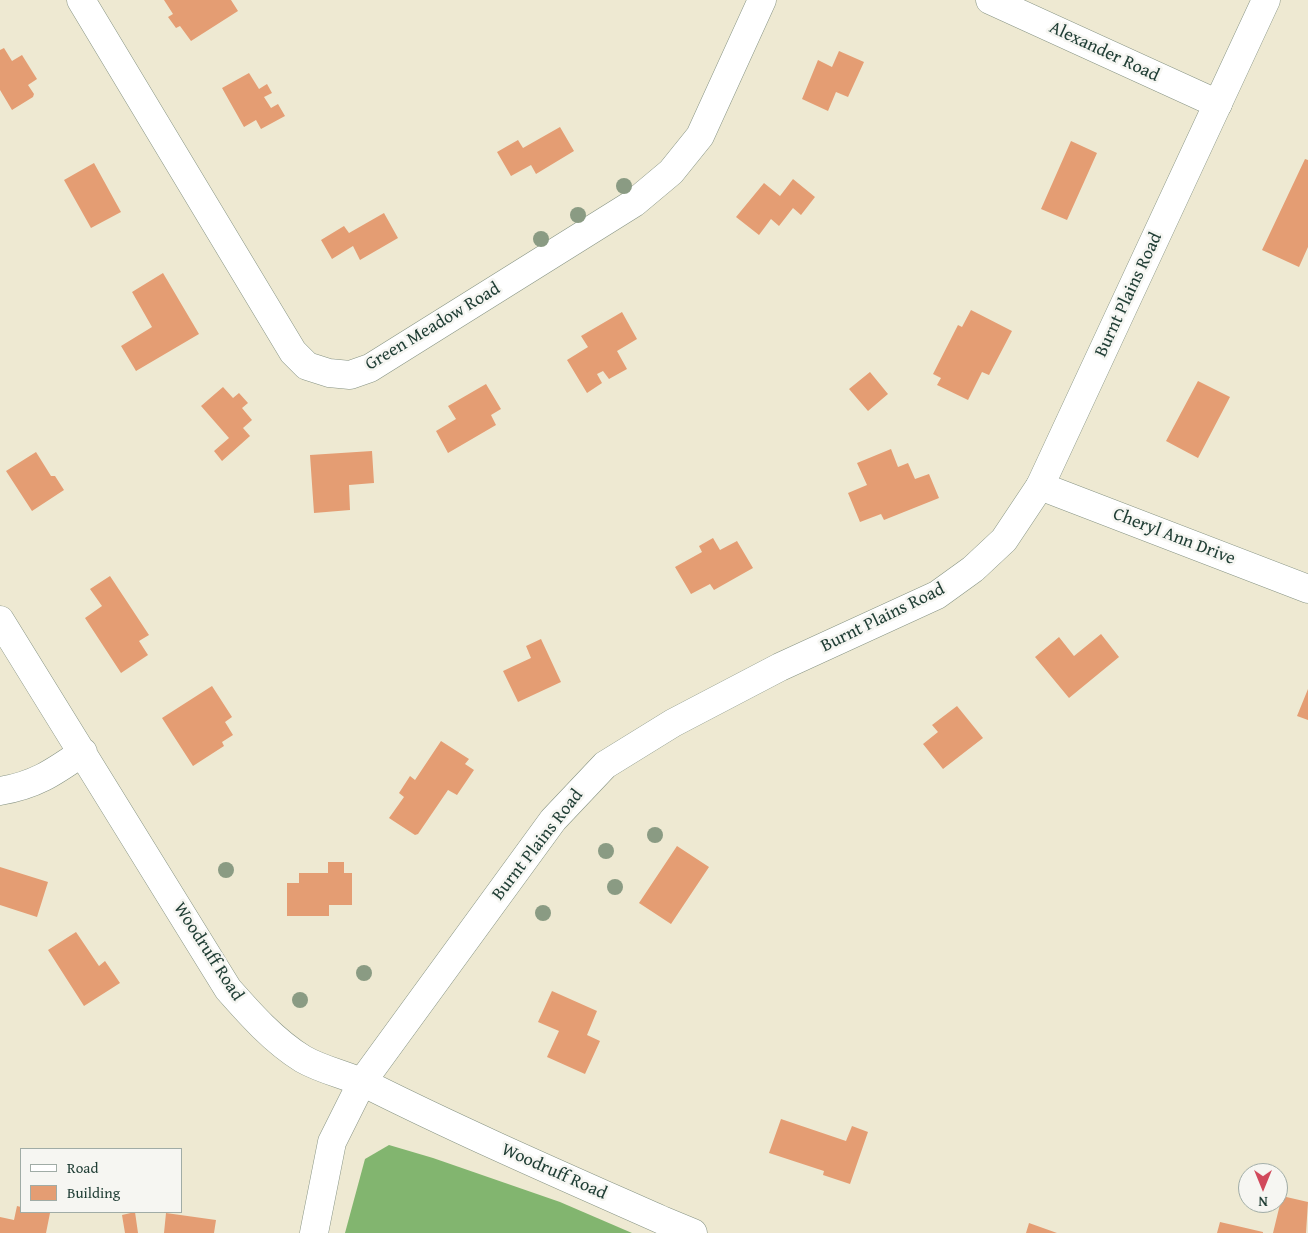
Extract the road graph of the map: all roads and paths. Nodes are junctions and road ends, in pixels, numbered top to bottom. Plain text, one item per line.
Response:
1 (81, 0) edge
2 (762, 0) edge
3 (990, 0) edge
4 (1266, 0) edge
5 (1218, 104) junction
6 (1040, 486) junction
7 (1308, 589) edge
8 (0, 620) edge
9 (83, 752) junction
10 (0, 791) edge
11 (362, 1082) junction
12 (314, 1233) edge
13 (693, 1233) edge

1 - 2 street, Green Meadow Road
3 - 5 street, Alexander Road
4 - 5 street, Burnt Plains Road
5 - 6 street, Burnt Plains Road
6 - 7 street, Cheryl Ann Drive
6 - 11 street, Burnt Plains Road
8 - 9 street, Woodruff Road
9 - 10 street
9 - 11 street, Woodruff Road
11 - 12 street, Burnt Plains Road
11 - 13 street, Woodruff Road

